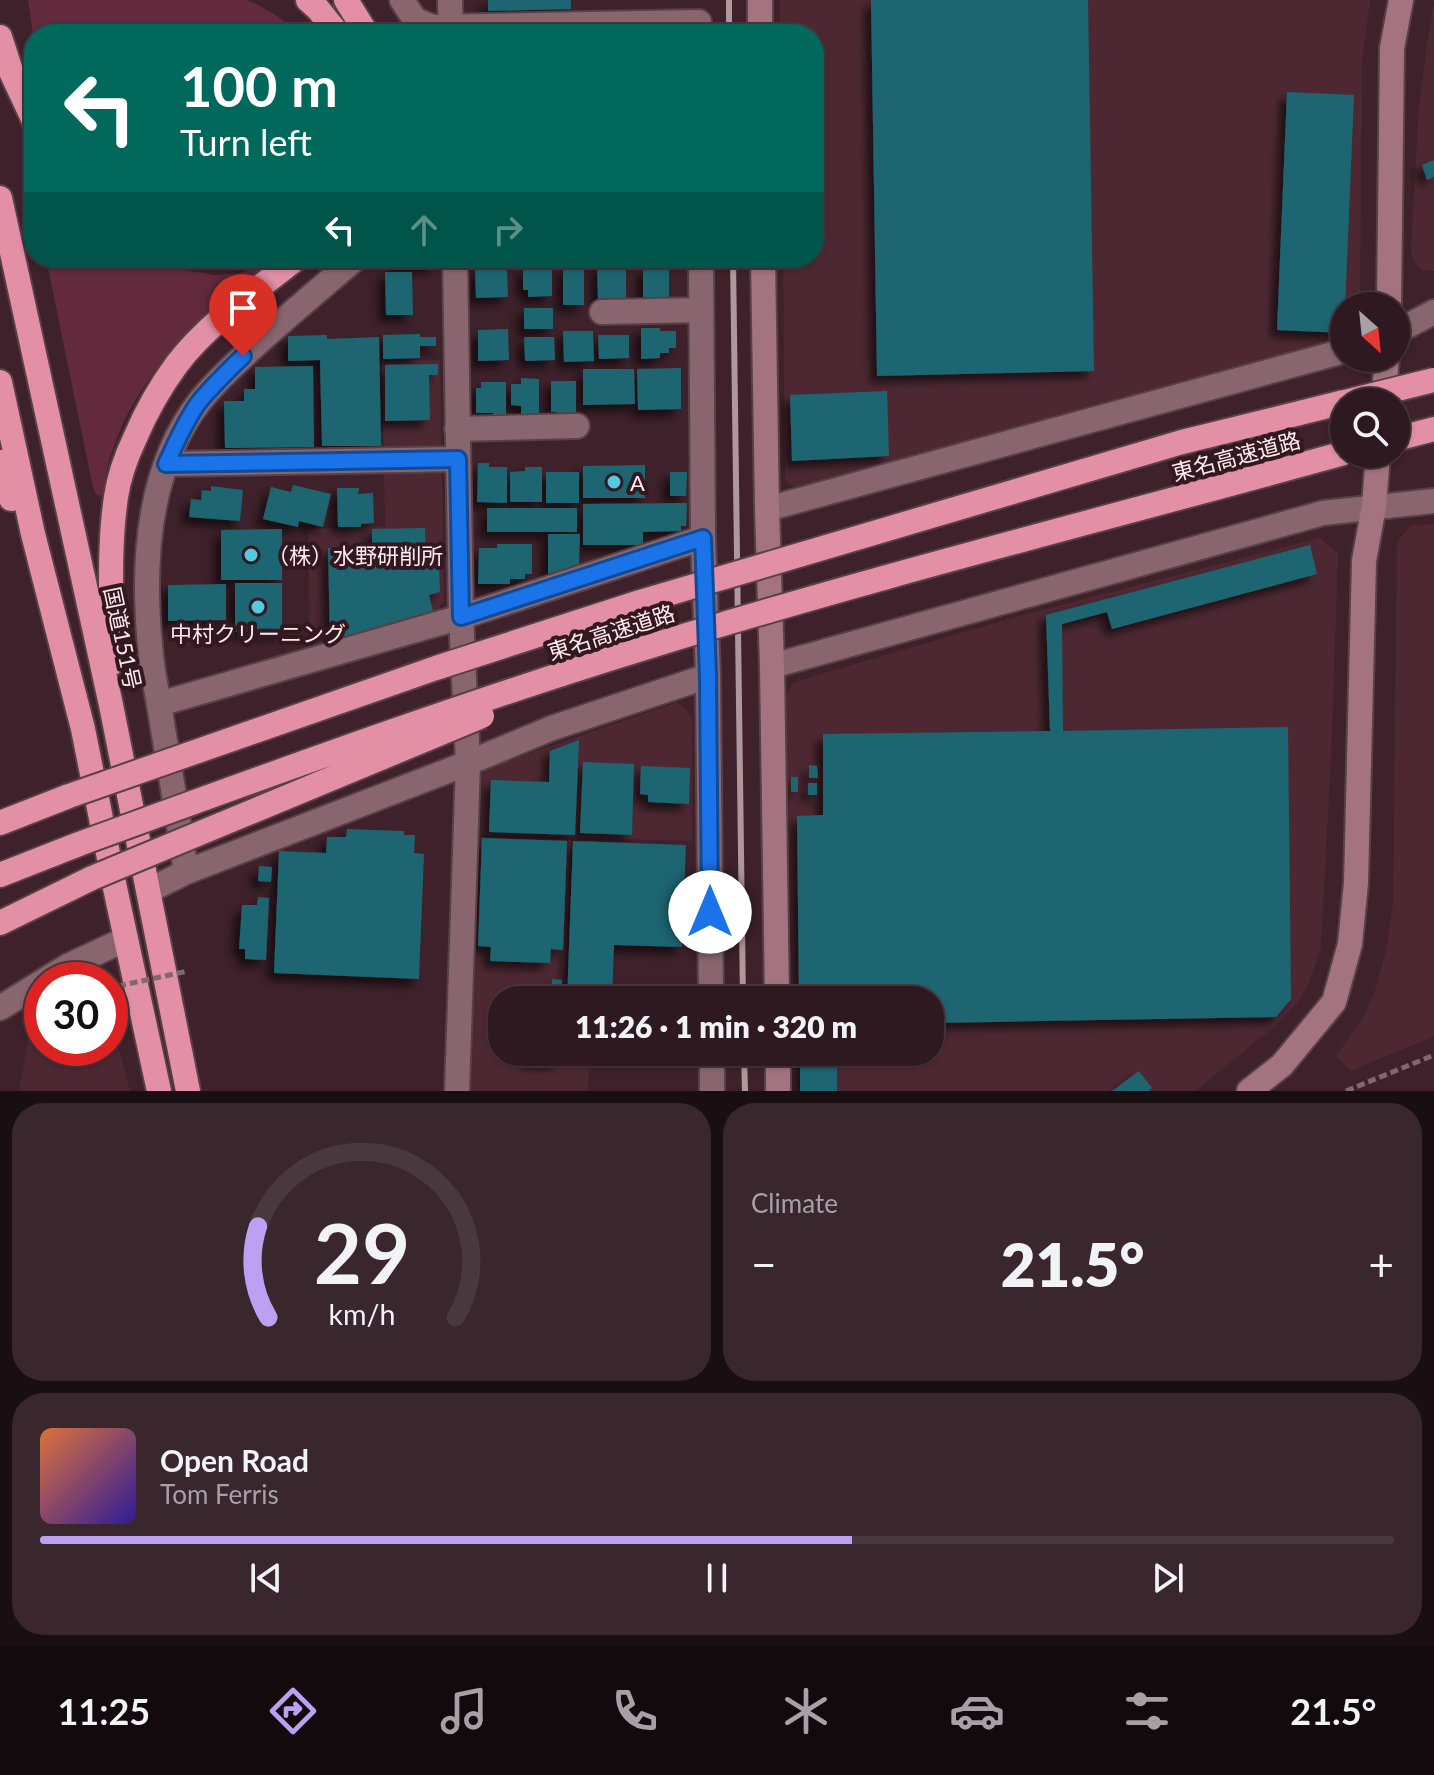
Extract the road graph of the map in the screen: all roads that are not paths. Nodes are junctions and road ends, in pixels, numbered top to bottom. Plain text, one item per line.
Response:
1 (308, 0) edge
2 (346, 0) edge
3 (402, 0) edge
4 (450, 0) edge
5 (760, 0) edge
6 (1401, 0) edge
7 (699, 19) edge
8 (330, 24) edge
9 (361, 24) edge
10 (425, 24) edge
11 (451, 24) edge
12 (596, 24) edge
13 (760, 24) edge
14 (0, 37) edge
15 (24, 100) edge
16 (0, 198) edge
17 (284, 268) edge
18 (344, 268) edge
19 (455, 268) edge
20 (701, 268) edge
21 (763, 268) edge
22 (1389, 292) edge
23 (701, 310) junction
24 (602, 312) dead end
25 (1434, 312) edge
26 (1410, 325) edge
27 (1330, 355) edge
28 (1434, 380) edge
29 (0, 382) edge
30 (1402, 388) edge
31 (1330, 406) edge
32 (577, 426) dead end
33 (457, 429) junction
34 (1434, 429) edge
35 (1410, 435) edge
36 (1330, 457) edge
37 (458, 459) junction
38 (0, 462) edge
39 (166, 464) junction
40 (1377, 468) edge
41 (1434, 501) edge
42 (1374, 506) junction
43 (767, 509) junction
44 (33, 534) junction
45 (703, 538) junction
46 (461, 617) junction
47 (650, 646) junction
48 (772, 666) junction
49 (708, 676) junction
50 (159, 704) junction
51 (111, 705) junction
52 (468, 763) junction
53 (0, 823) edge
54 (186, 872) junction
55 (0, 875) edge
56 (148, 891) junction
57 (0, 923) edge
58 (126, 939) junction
59 (77, 962) edge
60 (711, 986) edge
61 (777, 986) edge
62 (24, 993) edge
63 (0, 1008) edge
64 (712, 1066) edge
65 (778, 1066) edge
66 (159, 1091) edge
67 (188, 1091) edge
68 (457, 1091) edge
69 (712, 1091) edge
70 (778, 1091) edge
71 (1249, 1091) edge

1 - 8 highway
2 - 9 highway
3 - 10 street
4 - 11 street
5 - 13 street
6 - 22 street
7 - 12 street
14 - 15 highway
16 - 51 highway, 国道151号
17 - 51 highway
18 - 39 street
19 - 33 street
20 - 23 street
21 - 43 street
23 - 24 street
23 - 45 street
25 - 26 street
27 - 43 street
28 - 30 highway, 東名高速道路, bridge
29 - 44 highway
31 - 53 highway, 東名高速道路, bridge
32 - 33 street
33 - 37 street
34 - 35 highway
36 - 47 highway, 東名高速道路, bridge
37 - 39 street
37 - 46 street
38 - 44 highway
39 - 50 street
40 - 42 street
41 - 42 street
42 - 48 street
42 - 71 street
43 - 48 street
44 - 58 highway
45 - 46 street
45 - 49 street
46 - 50 street
46 - 52 street
47 - 55 highway, 東名高速道路, bridge
47 - 57 highway, bridge
48 - 61 street
49 - 52 street
49 - 60 street
50 - 54 street
51 - 56 highway, 国道151号
52 - 54 street
52 - 68 street
54 - 56 street
56 - 67 highway, 国道151号
58 - 59 street
58 - 66 highway
62 - 63 street
64 - 69 street
65 - 70 street

